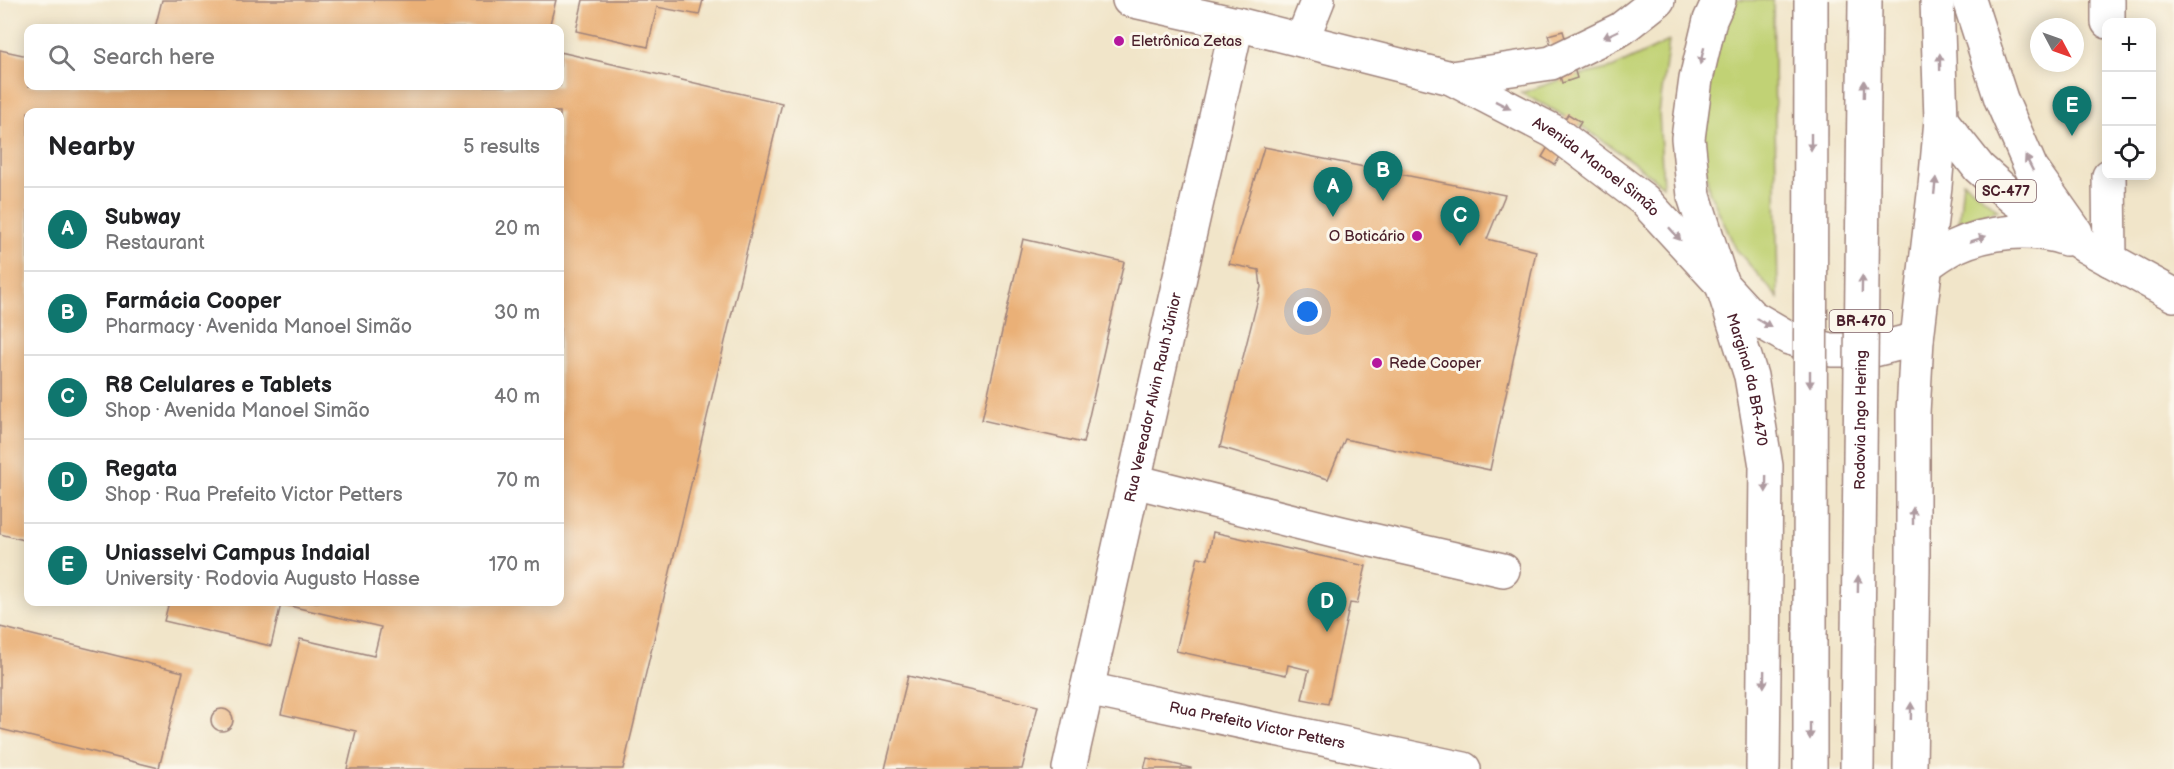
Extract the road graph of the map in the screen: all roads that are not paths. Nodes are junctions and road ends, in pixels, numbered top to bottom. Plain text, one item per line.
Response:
1 (1129, 0) edge
2 (1318, 0) edge
3 (1658, 0) edge
4 (1719, 0) edge
5 (1811, 0) edge
6 (1865, 0) edge
7 (1937, 0) edge
8 (1969, 0) edge
9 (2108, 0) edge
10 (1225, 14) edge
11 (2108, 18) edge
12 (1302, 40) junction
13 (1451, 78) junction
14 (1941, 120) junction
15 (2108, 180) edge
16 (2098, 253) junction
17 (1926, 265) junction
18 (1721, 284) junction
19 (2174, 295) edge
20 (1917, 339) junction
21 (1134, 481) junction
22 (1503, 570) dead end
23 (1087, 689) junction
24 (1069, 769) edge
25 (1464, 769) edge
26 (1763, 769) edge
27 (1809, 769) edge
28 (1857, 769) edge
29 (1910, 769) edge

1 - 10 main road, Avenida Manoel Simão
2 - 12 main road
3 -> 13 main road, Avenida Manoel Simão
4 -> 18 main road, Marginal da BR-470
5 -> 27 main road, BR-470, bridge
28 -> 6 main road, Rodovia Ingo Hering / BR-470, bridge
14 -> 7 main road
16 -> 8 main road
9 - 11 main road
10 - 12 main road, Avenida Manoel Simão
10 - 21 main road, Rua Vereador Alvin Rauh Júnior
12 - 13 main road, Avenida Manoel Simão
13 -> 18 main road, Avenida Manoel Simão
14 - 16 main road, SC-477
17 -> 14 main road
15 - 16 main road
17 -> 16 main road, SC-477
16 - 19 main road, SC-477
17 - 20 main road
18 -> 20 main road, Avenida Manoel Simão
18 -> 26 main road, Marginal da BR-470
29 -> 20 main road
21 - 22 main road
21 - 23 main road, Rua Vereador Alvin Rauh Júnior
23 - 24 main road, Rua Vereador Alvin Rauh Júnior
23 - 25 main road, Rua Prefeito Victor Petters

